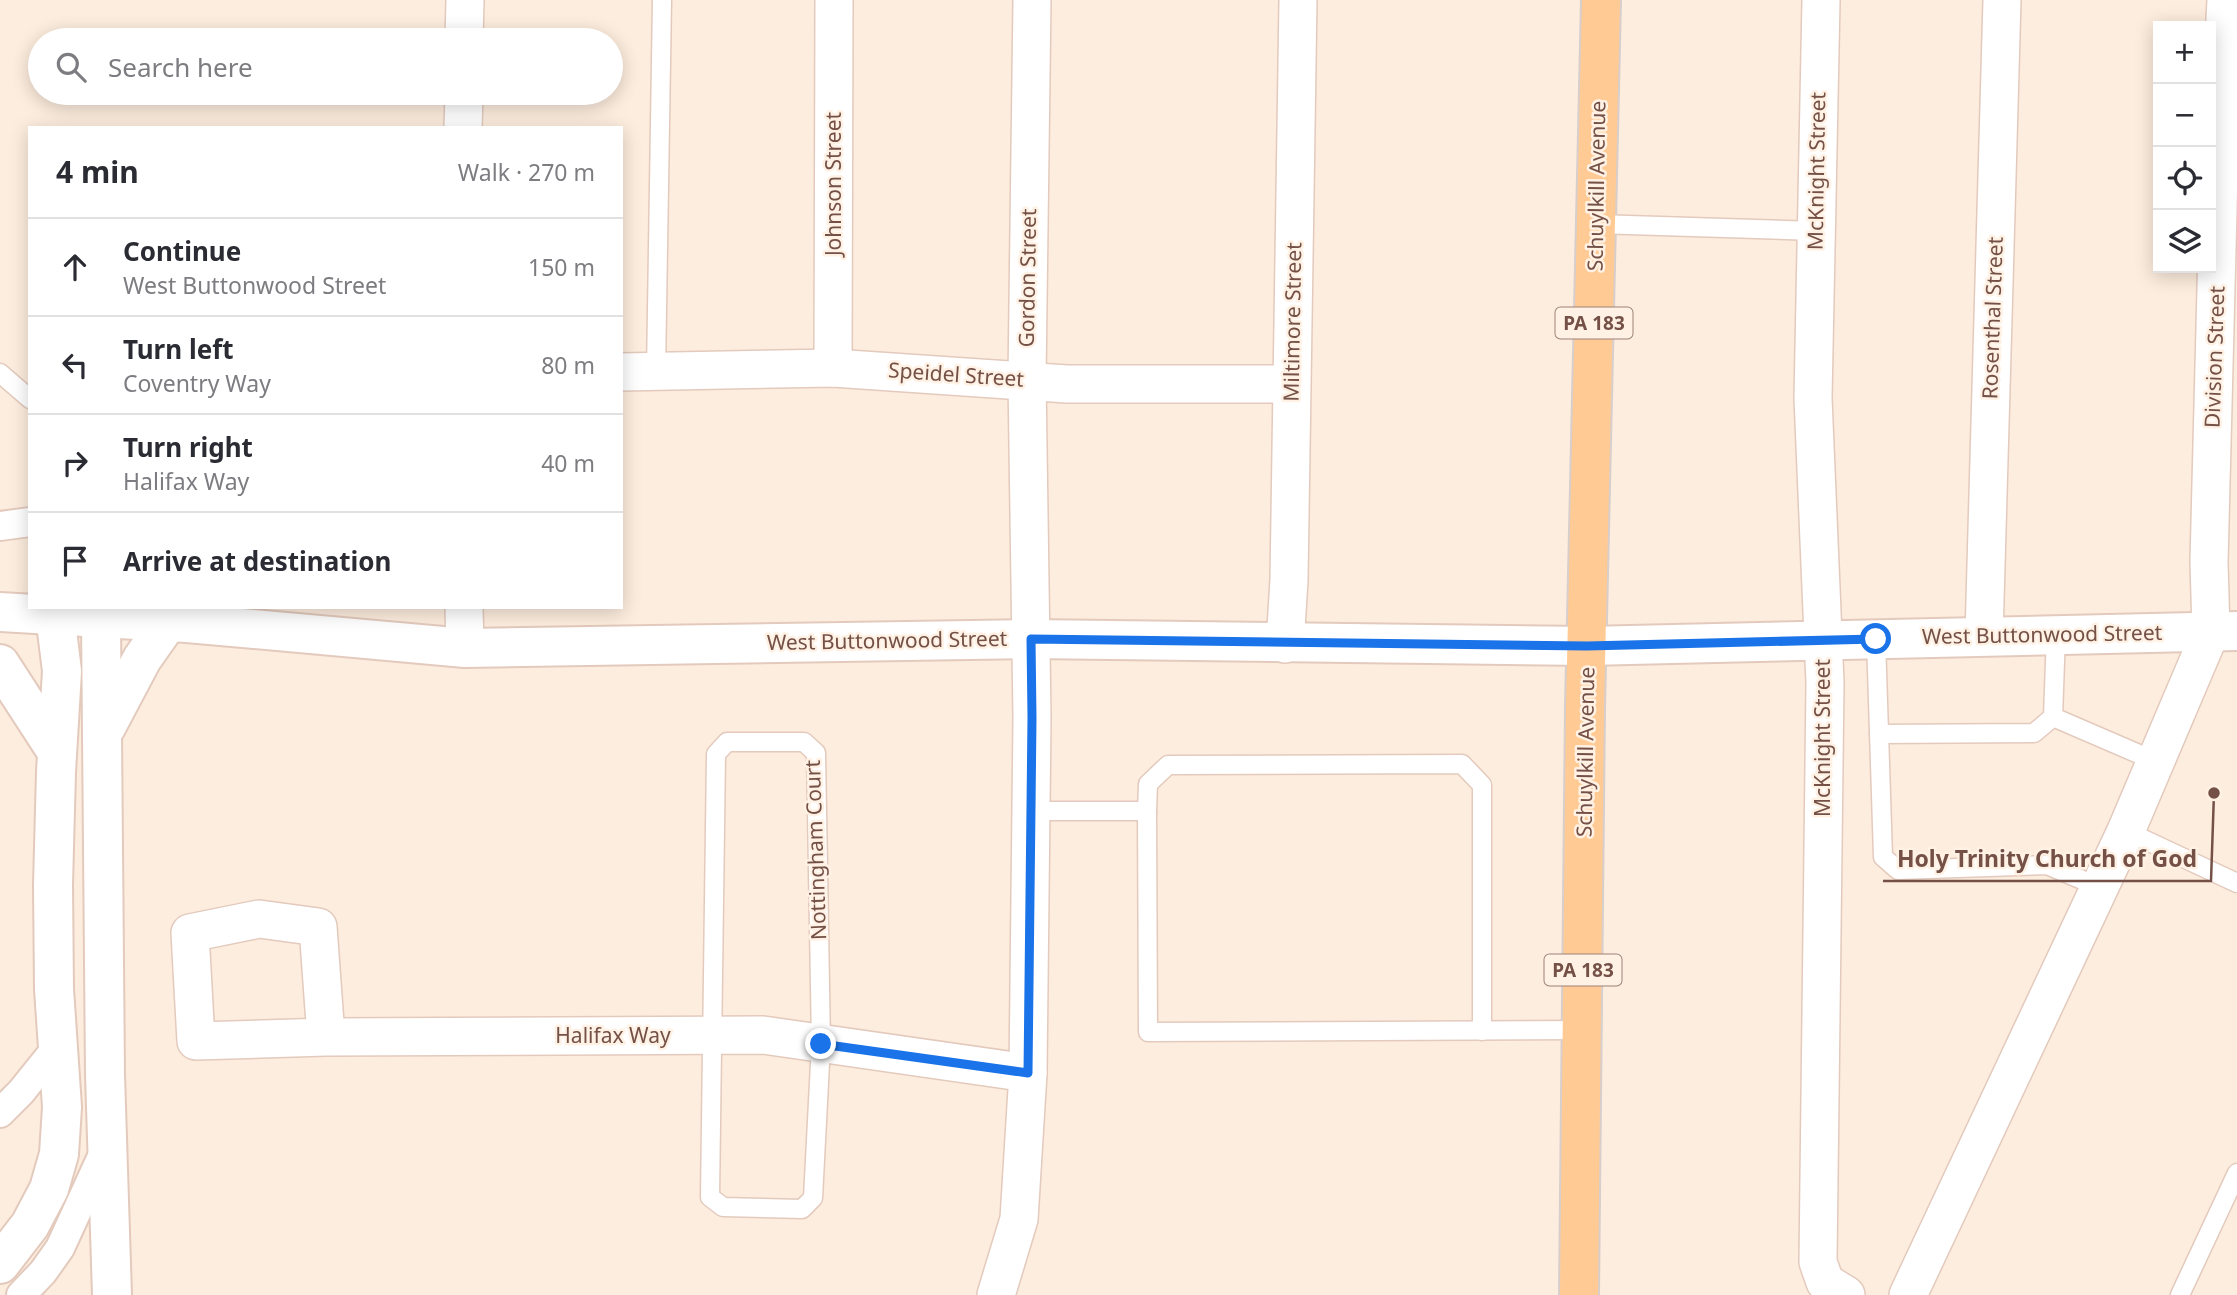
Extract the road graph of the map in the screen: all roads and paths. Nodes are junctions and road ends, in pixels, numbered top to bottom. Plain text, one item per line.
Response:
1 (465, 0) edge
2 (662, 0) edge
3 (834, 0) edge
4 (1032, 0) edge
5 (1298, 0) edge
6 (1601, 0) edge
7 (1821, 0) edge
8 (2002, 0) edge
9 (2226, 0) edge
10 (464, 28) edge
11 (464, 105) edge
12 (463, 126) edge
13 (2228, 205) edge
14 (1596, 224) junction
15 (1816, 231) junction
16 (833, 368) junction
17 (638, 372) edge
18 (0, 373) edge
19 (1027, 379) junction
20 (1291, 384) junction
21 (28, 397) edge
22 (28, 522) edge
23 (0, 526) edge
24 (464, 609) edge
25 (54, 611) edge
26 (0, 612) edge
27 (101, 614) edge
28 (181, 618) edge
29 (2224, 631) edge
30 (2056, 634) junction
31 (1984, 636) junction
32 (1031, 639) junction
33 (1876, 639) junction
34 (1823, 640) junction
35 (1285, 643) junction
36 (1587, 646) junction
37 (465, 649) junction
38 (0, 664) edge
39 (2053, 717) junction
40 (1879, 734) junction
41 (102, 736) junction
42 (57, 752) junction
43 (2155, 761) junction
44 (1031, 811) junction
45 (1147, 811) junction
46 (2126, 831) junction
47 (2237, 883) edge
48 (2099, 887) junction
49 (1582, 1030) junction
50 (1482, 1031) junction
51 (711, 1036) junction
52 (326, 1037) junction
53 (821, 1044) junction
54 (58, 1046) junction
55 (1028, 1073) junction
56 (0, 1113) edge
57 (107, 1145) junction
58 (2237, 1173) edge
59 (0, 1264) edge
60 (21, 1295) edge
61 (112, 1295) edge
62 (996, 1295) edge
63 (1579, 1295) edge
64 (1846, 1295) edge
65 (1908, 1295) edge
66 (2180, 1295) edge

1 - 10 street
2 - 17 lane
3 - 16 street, Johnson Street
4 - 19 street, Gordon Street
5 - 20 street, Miltimore Street
6 - 14 main road, Schuylkill Avenue / PA 183
7 - 15 street, McKnight Street
8 - 31 street, Rosenthal Street
9 - 13 street, Division Street
11 - 12 street
13 - 29 street, Division Street
14 - 15 lane
14 - 36 main road, Schuylkill Avenue / PA 183
15 - 34 street, McKnight Street
16 - 17 street, Speidel Street
16 - 19 street, Speidel Street
18 - 21 lane
19 - 20 street, Speidel Street
19 - 32 street, Gordon Street
20 - 35 street, Miltimore Street
22 - 23 street
24 - 37 street
25 - 26 street, West Buttonwood Street
25 - 27 street, West Buttonwood Street
25 - 42 street
27 - 28 street, West Buttonwood Street
27 - 41 street
28 - 37 street, West Buttonwood Street
28 - 41 street
29 - 30 street, West Buttonwood Street
29 - 43 street
30 - 31 street, West Buttonwood Street
30 - 39 lane
31 - 33 street, West Buttonwood Street
32 - 35 street, West Buttonwood Street
32 - 37 street, West Buttonwood Street
32 - 44 street, Gordon Street
33 - 34 street, West Buttonwood Street
33 - 40 lane
34 - 36 street, West Buttonwood Street
34 - 64 street, McKnight Street
35 - 36 street, West Buttonwood Street
36 - 49 main road, Schuylkill Avenue / PA 183
38 - 42 street
39 - 40 lane
39 - 43 lane
40 - 48 lane
41 - 57 street
42 - 54 street
43 - 46 street
44 - 45 lane
44 - 55 street, Gordon Street
45 - 50 lane
45 - 50 lane
46 - 47 lane
46 - 48 street
48 - 65 street
49 - 50 lane
49 - 63 main road, Schuylkill Avenue / PA 183
51 - 52 street, Halifax Way
51 - 53 street, Halifax Way
51 - 53 lane, Nottingham Court
51 - 53 lane, Nottingham Court
52 - 52 street, Halifax Way
53 - 55 street, Halifax Way
54 - 56 street
54 - 59 street
55 - 62 street, Gordon Street
57 - 60 street
57 - 61 street
58 - 66 lane

